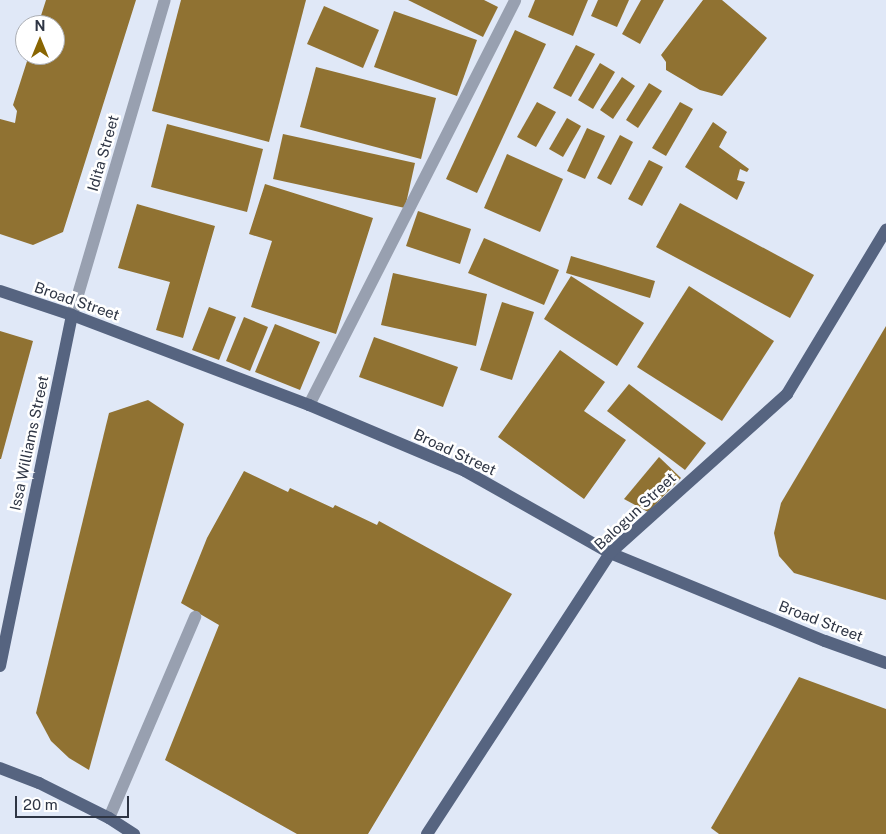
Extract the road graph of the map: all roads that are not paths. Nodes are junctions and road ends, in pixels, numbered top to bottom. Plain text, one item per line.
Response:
1 (165, 0) edge
2 (516, 0) edge
3 (886, 230) edge
4 (0, 291) edge
5 (72, 315) junction
6 (308, 405) junction
7 (610, 553) junction
8 (195, 617) dead end
9 (886, 663) edge
10 (0, 666) edge
11 (0, 768) edge
12 (109, 818) junction
13 (134, 834) edge
14 (427, 834) edge

1 - 5 street, Idita Street
2 - 6 street
3 - 7 main road, Balogun Street
4 - 5 main road, Broad Street
5 - 6 main road, Broad Street
5 - 10 main road, Issa Williams Street
6 - 7 main road, Broad Street
7 - 9 main road, Broad Street
7 - 14 main road, Balogun Street
8 - 12 street
11 - 12 main road
12 - 13 main road

